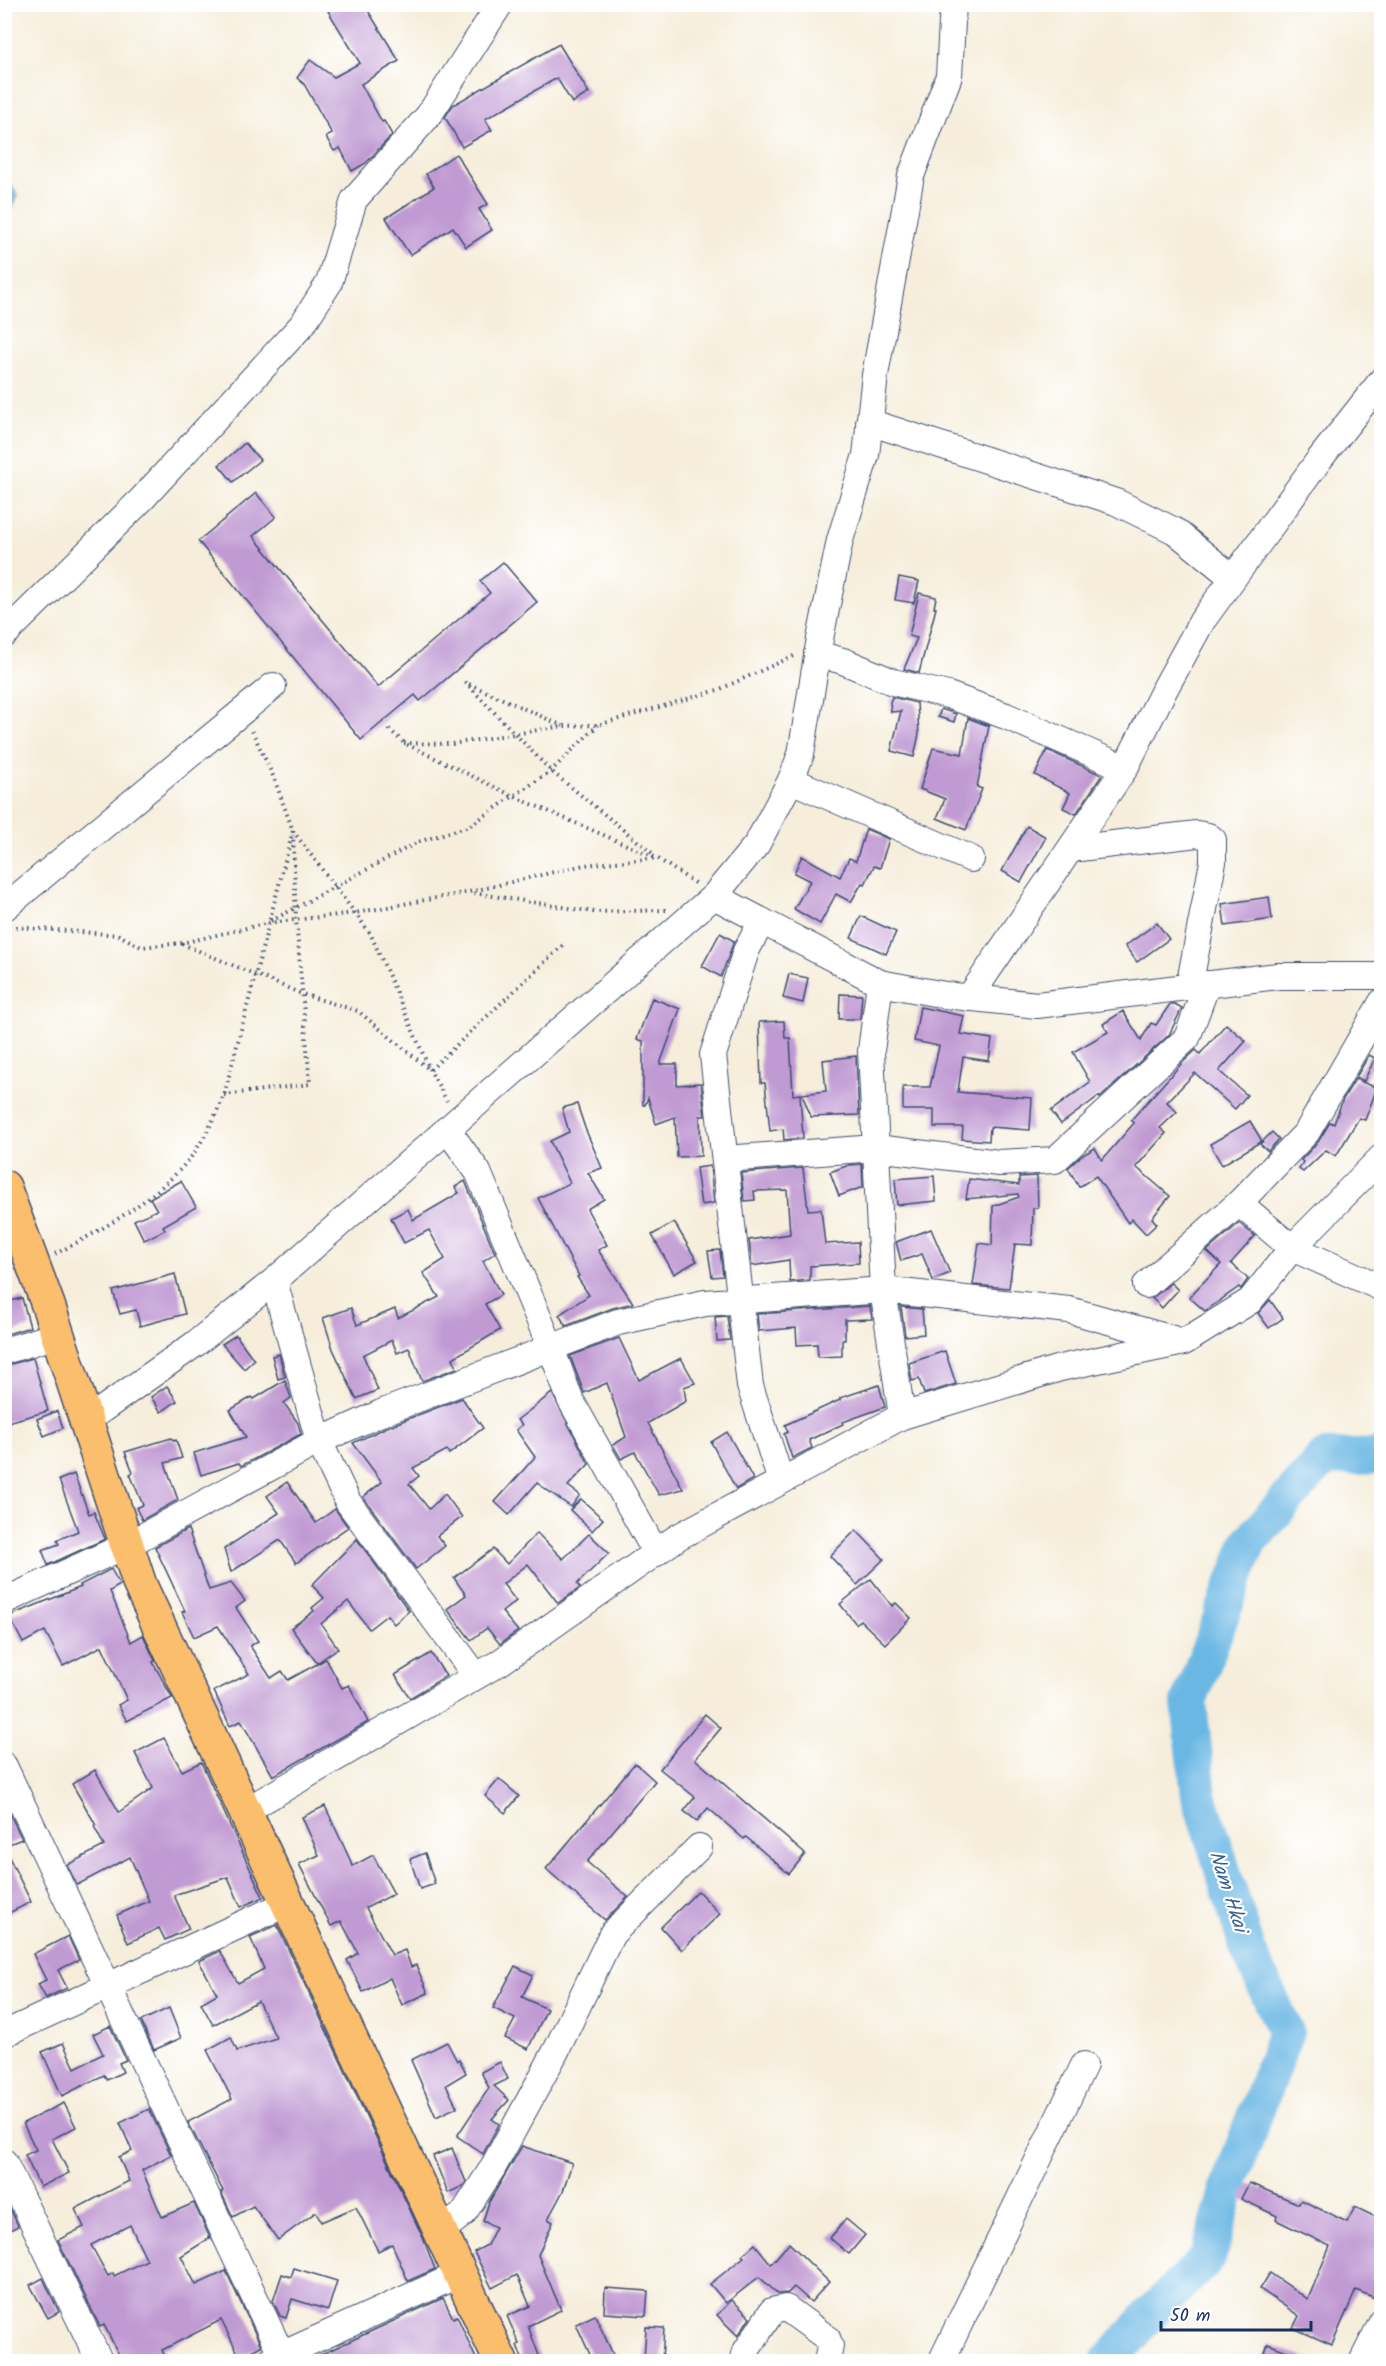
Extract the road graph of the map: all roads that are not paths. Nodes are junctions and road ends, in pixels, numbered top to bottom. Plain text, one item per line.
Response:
1 (500, 4) edge
2 (953, 4) edge
3 (1382, 380) edge
4 (869, 422) junction
5 (1233, 578) junction
6 (4, 635) edge
7 (818, 649) junction
8 (273, 686) dead end
9 (1125, 768) junction
10 (791, 780) junction
11 (1071, 849) junction
12 (971, 859) dead end
13 (707, 902) junction
14 (4, 908) edge
15 (762, 921) junction
16 (1382, 976) edge
17 (880, 984) junction
18 (1198, 986) junction
19 (969, 998) junction
20 (1382, 1002) edge
21 (452, 1125) junction
22 (876, 1148) junction
23 (1382, 1157) edge
24 (725, 1159) junction
25 (4, 1187) edge
26 (1239, 1203) junction
27 (1292, 1248) junction
28 (274, 1281) junction
29 (1146, 1285) dead end
30 (1382, 1288) edge
31 (883, 1290) junction
32 (742, 1300) junction
33 (57, 1335) junction
34 (1184, 1342) junction
35 (551, 1348) junction
36 (4, 1351) edge
37 (902, 1416) junction
38 (86, 1421) junction
39 (319, 1441) junction
40 (781, 1481) junction
41 (128, 1545) junction
42 (656, 1553) junction
43 (4, 1601) edge
44 (476, 1676) junction
45 (4, 1766) edge
46 (245, 1811) junction
47 (699, 1847) dead end
48 (288, 1903) junction
49 (108, 1986) junction
50 (4, 2034) edge
51 (1084, 2065) dead end
52 (4, 2162) edge
53 (441, 2231) junction
54 (460, 2274) junction
55 (1382, 2322) edge
56 (278, 2359) edge
57 (100, 2361) edge
58 (501, 2361) edge
59 (743, 2361) edge
60 (827, 2361) edge
61 (940, 2361) edge
62 (1362, 2361) edge

1 - 6 street
2 - 4 street
3 - 5 street
4 - 5 street
4 - 7 street
5 - 9 street
7 - 9 street
7 - 10 street
8 - 14 street
9 - 11 street
10 - 12 street
10 - 13 street
11 - 18 street
11 - 19 street
13 - 15 street
13 - 21 street
15 - 17 street
15 - 24 street
16 - 18 street
17 - 19 street
17 - 22 street
18 - 19 street
18 - 22 street
20 - 26 street
21 - 28 street
21 - 35 street
22 - 24 street
22 - 31 street
23 - 27 street
24 - 32 street
25 - 33 main road
26 - 27 street
26 - 29 street
27 - 30 street
27 - 34 street
28 - 38 street
28 - 39 street
31 - 32 street
31 - 34 street
31 - 37 street
32 - 35 street
32 - 40 street
33 - 36 street
33 - 38 main road
34 - 37 street
35 - 39 street
35 - 42 street
37 - 40 street
38 - 41 main road
39 - 41 street
39 - 44 street
40 - 42 street
41 - 43 street
41 - 46 main road
42 - 44 street
44 - 46 street
45 - 49 street
46 - 48 main road
47 - 53 street
48 - 49 street
48 - 53 main road
49 - 50 street
49 - 56 street
51 - 61 street
52 - 57 street
53 - 54 main road
54 - 56 street
54 - 58 main road
55 - 62 street
59 - 60 street

